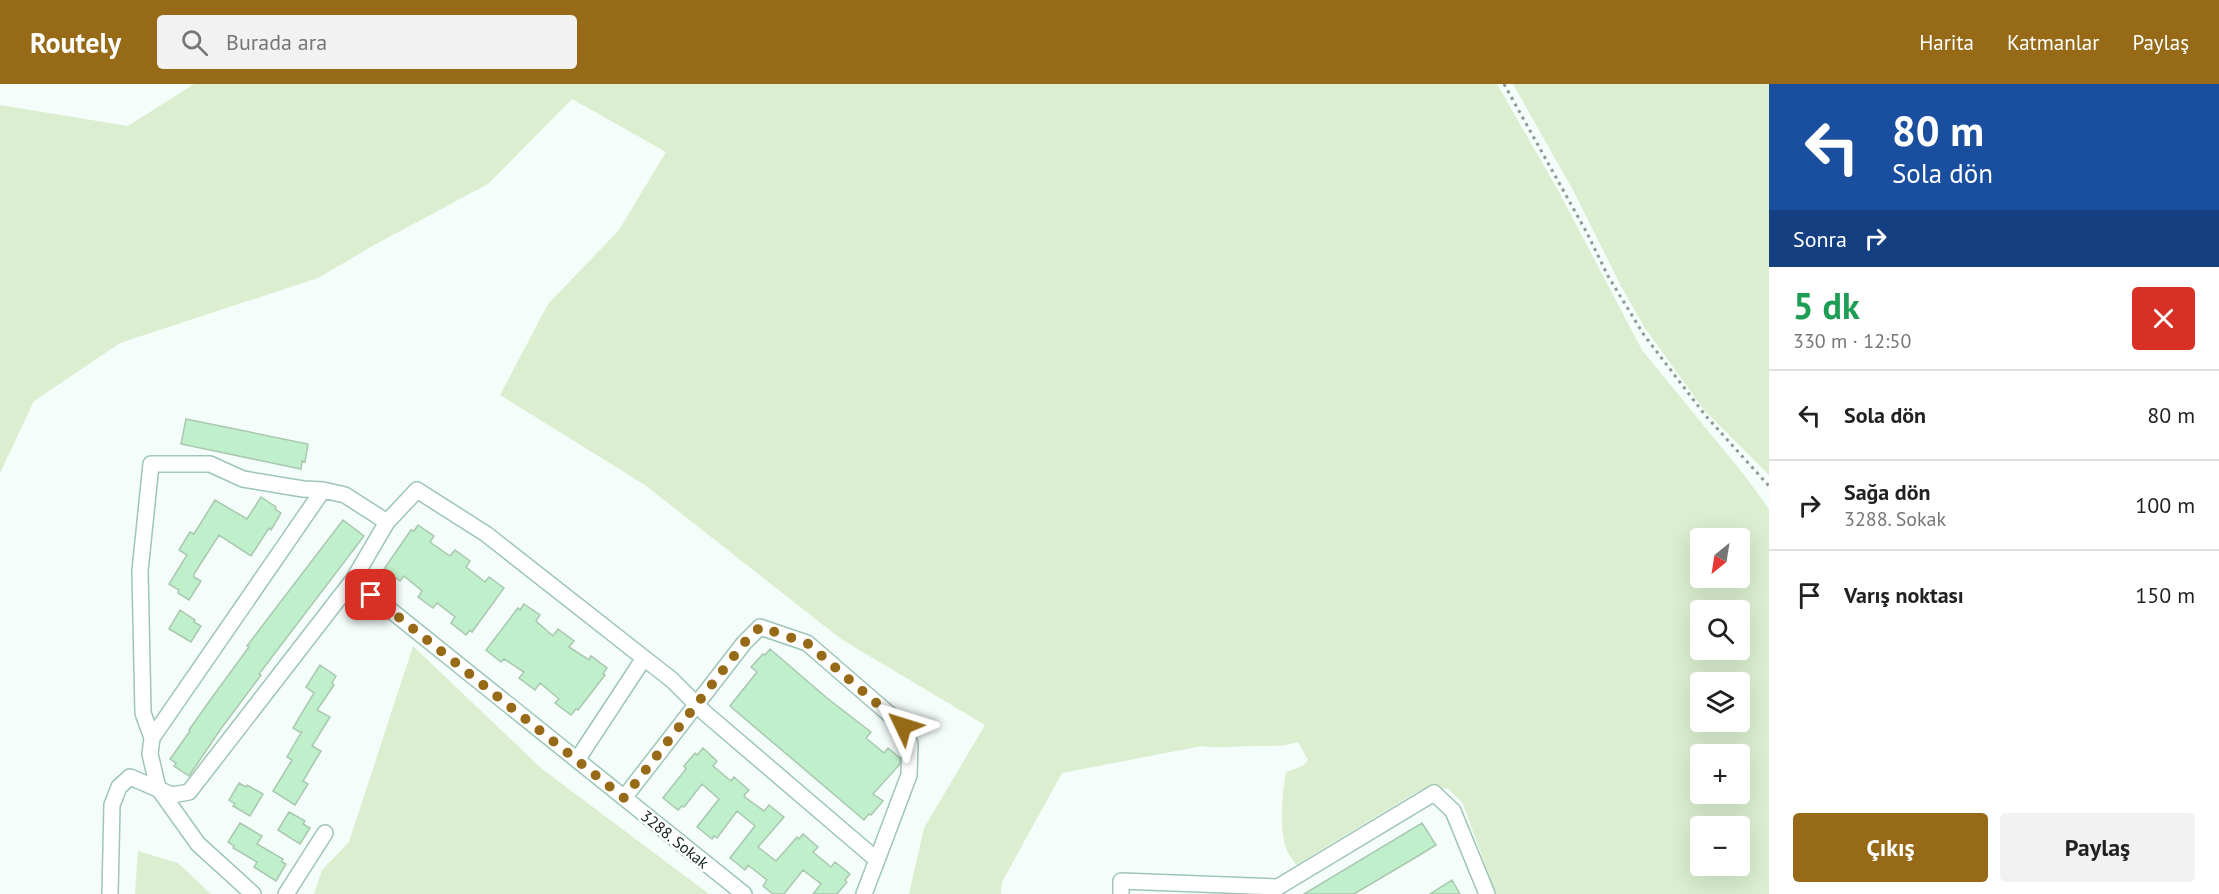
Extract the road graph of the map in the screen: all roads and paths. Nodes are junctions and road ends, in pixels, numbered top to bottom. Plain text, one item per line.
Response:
1 (1504, 84) edge
2 (1769, 486) edge
3 (323, 490) junction
4 (387, 522) junction
5 (353, 580) junction
6 (644, 657) junction
7 (697, 705) junction
8 (152, 738) junction
9 (577, 760) junction
10 (158, 788) junction
11 (624, 798) junction
12 (325, 833) dead end
13 (877, 860) junction
14 (1121, 888) edge
15 (110, 894) edge
16 (253, 894) edge
17 (286, 894) edge
18 (744, 894) edge
19 (864, 894) edge
20 (1487, 894) edge

1 - 2 path
3 - 4 street
3 - 8 street
3 - 8 street
4 - 5 street
4 - 6 street
5 - 9 street, 3288. Sokak
5 - 10 street
6 - 7 street
6 - 9 street
7 - 11 street
7 - 13 street
7 - 13 street
8 - 10 street
9 - 11 street, 3288. Sokak
10 - 15 street
10 - 16 street
11 - 18 street, 3288. Sokak
12 - 17 street
13 - 19 street
14 - 20 street

